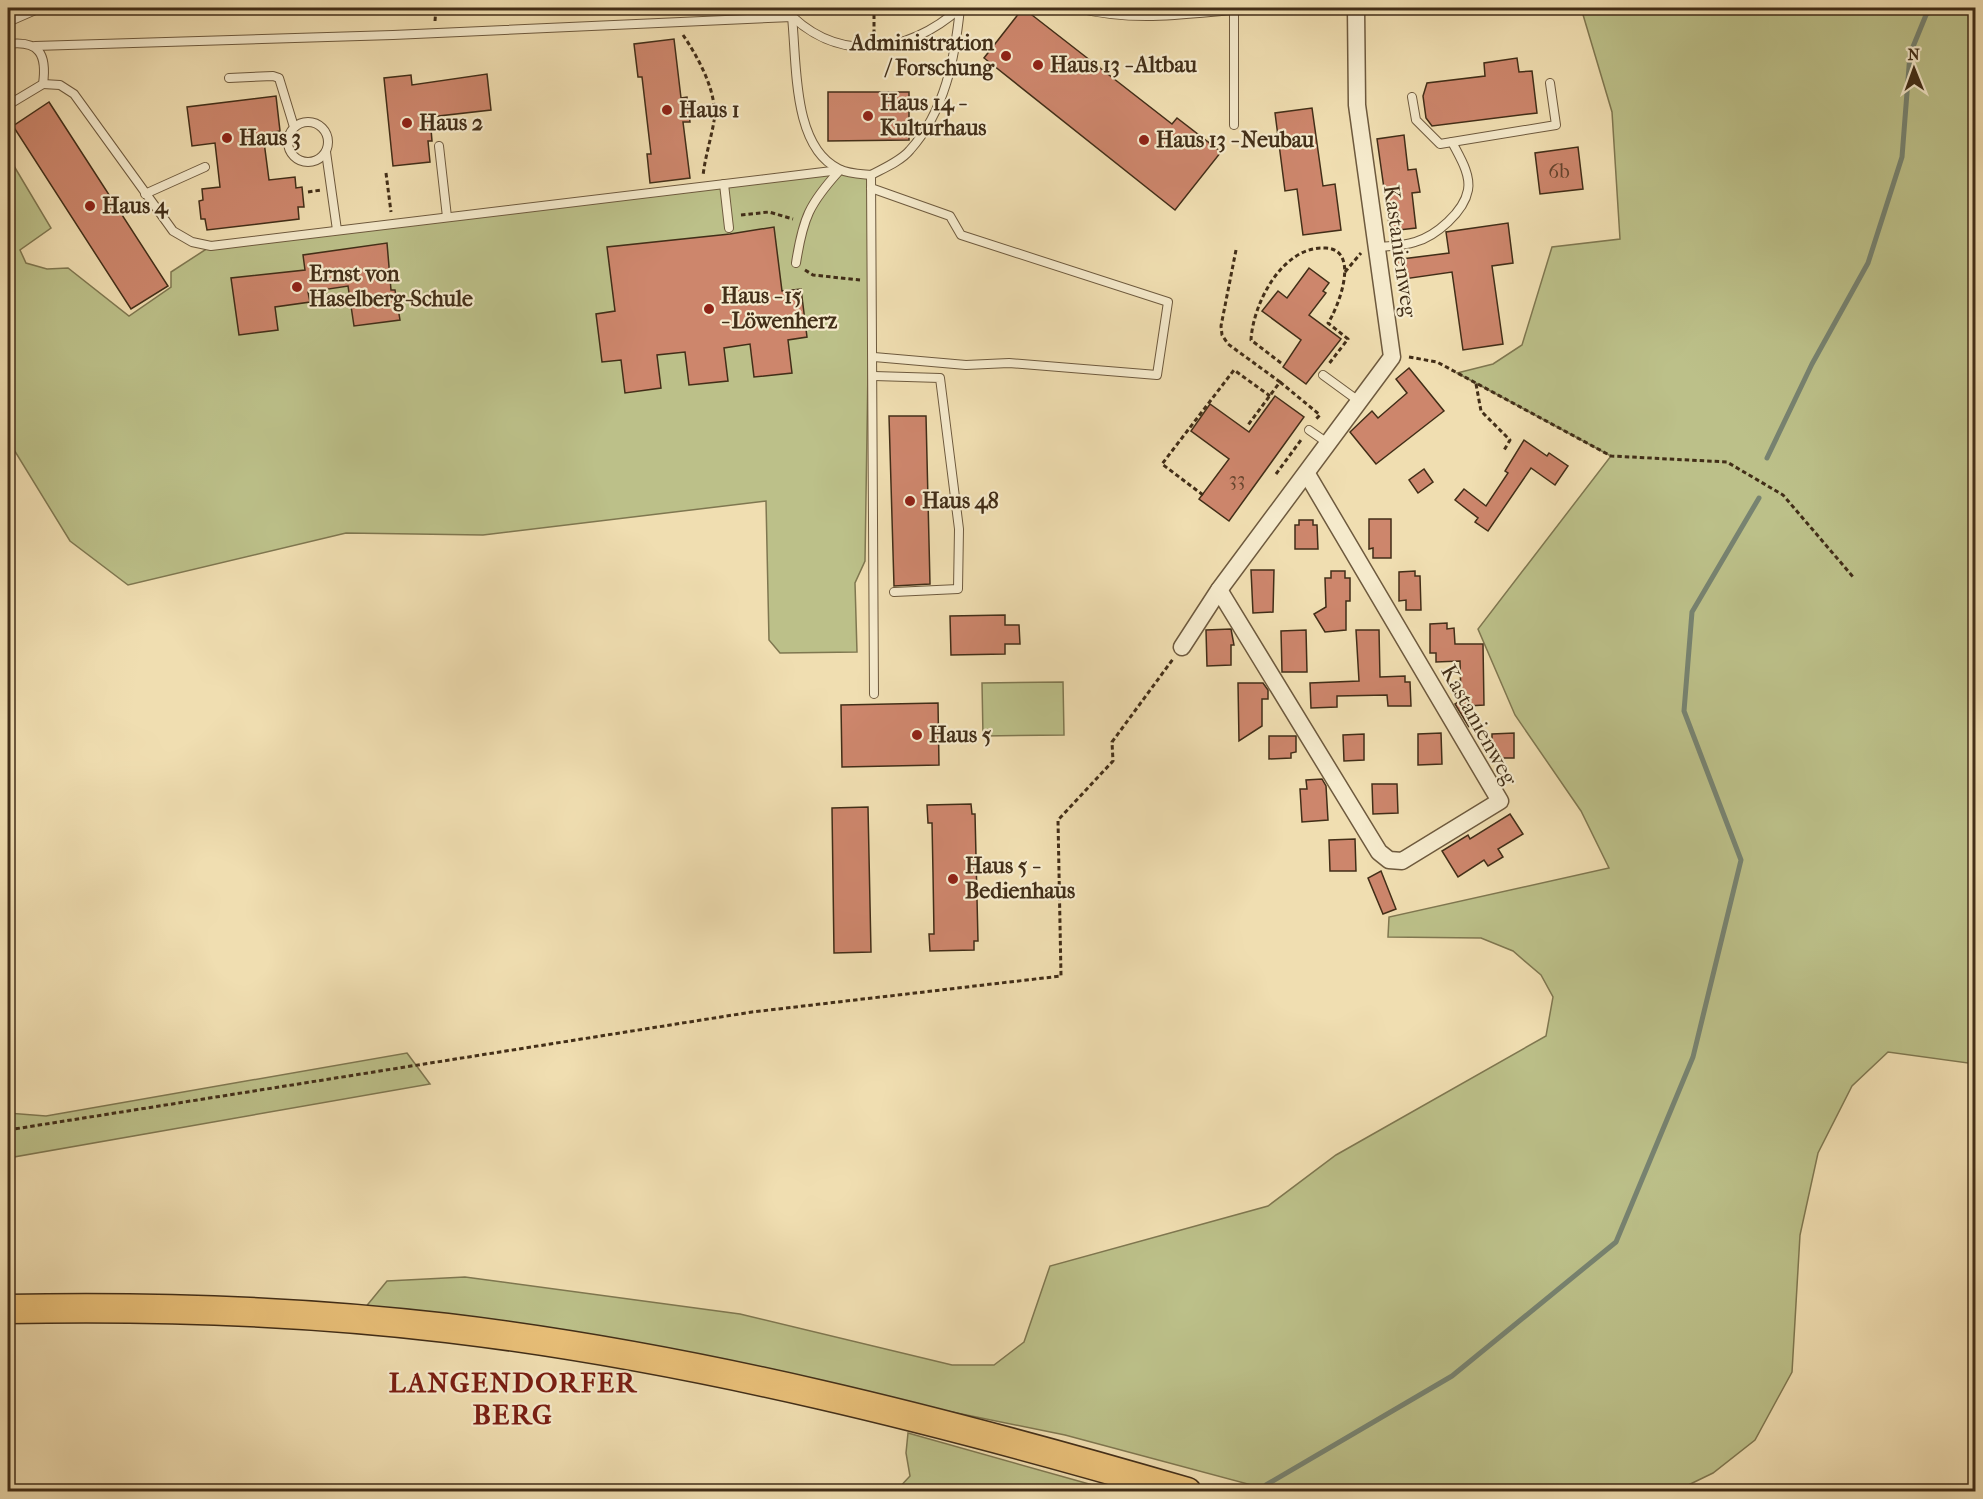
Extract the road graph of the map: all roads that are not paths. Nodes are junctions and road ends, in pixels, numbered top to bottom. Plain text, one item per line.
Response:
1 (40, 8) edge
2 (784, 8) edge
3 (960, 8) edge
4 (1077, 8) edge
5 (1259, 8) edge
6 (1356, 8) edge
7 (1234, 9) junction
8 (792, 17) junction
9 (8, 22) edge
10 (8, 44) edge
11 (34, 46) junction
12 (229, 78) dead end
13 (1550, 83) dead end
14 (43, 84) junction
15 (1412, 97) dead end
16 (8, 105) edge
17 (1234, 125) dead end
18 (294, 127) junction
19 (1452, 142) junction
20 (439, 146) dead end
21 (326, 151) junction
22 (206, 167) dead end
23 (840, 170) junction
24 (871, 175) junction
25 (724, 184) junction
26 (871, 188) junction
27 (145, 194) junction
28 (447, 217) junction
29 (729, 228) dead end
30 (337, 230) junction
31 (1377, 247) junction
32 (796, 263) road end
33 (874, 357) junction
34 (1323, 375) road end
35 (874, 376) junction
36 (1360, 402) junction
37 (1309, 429) road end
38 (1329, 444) junction
39 (1307, 474) junction
40 (1219, 590) junction
41 (894, 592) dead end
42 (1182, 646) road end
43 (874, 694) dead end
44 (8, 1309) edge
45 (1187, 1491) edge

1 - 9 lane
2 - 8 lane
3 - 8 lane
3 - 24 lane
4 - 7 lane
5 - 7 lane
6 - 31 street, Kastanienweg
7 - 17 lane
8 - 11 lane
8 - 23 lane
10 - 11 lane
11 - 14 lane
12 - 18 lane
13 - 19 lane
14 - 16 lane
14 - 27 lane
15 - 19 lane
18 - 21 lane
18 - 21 lane
19 - 31 lane
20 - 28 lane
21 - 30 lane
22 - 27 lane
23 - 24 lane
23 - 25 lane
23 - 32 lane
24 - 26 lane
25 - 28 lane
25 - 29 lane
26 - 33 lane
26 - 33 lane
27 - 30 lane
28 - 30 lane
31 - 36 street, Kastanienweg
33 - 35 lane
34 - 36 lane
35 - 41 lane
35 - 43 lane
36 - 38 street
37 - 38 lane
38 - 39 street
39 - 40 street
39 - 40 street, Kastanienweg
40 - 42 street
44 - 45 highway

